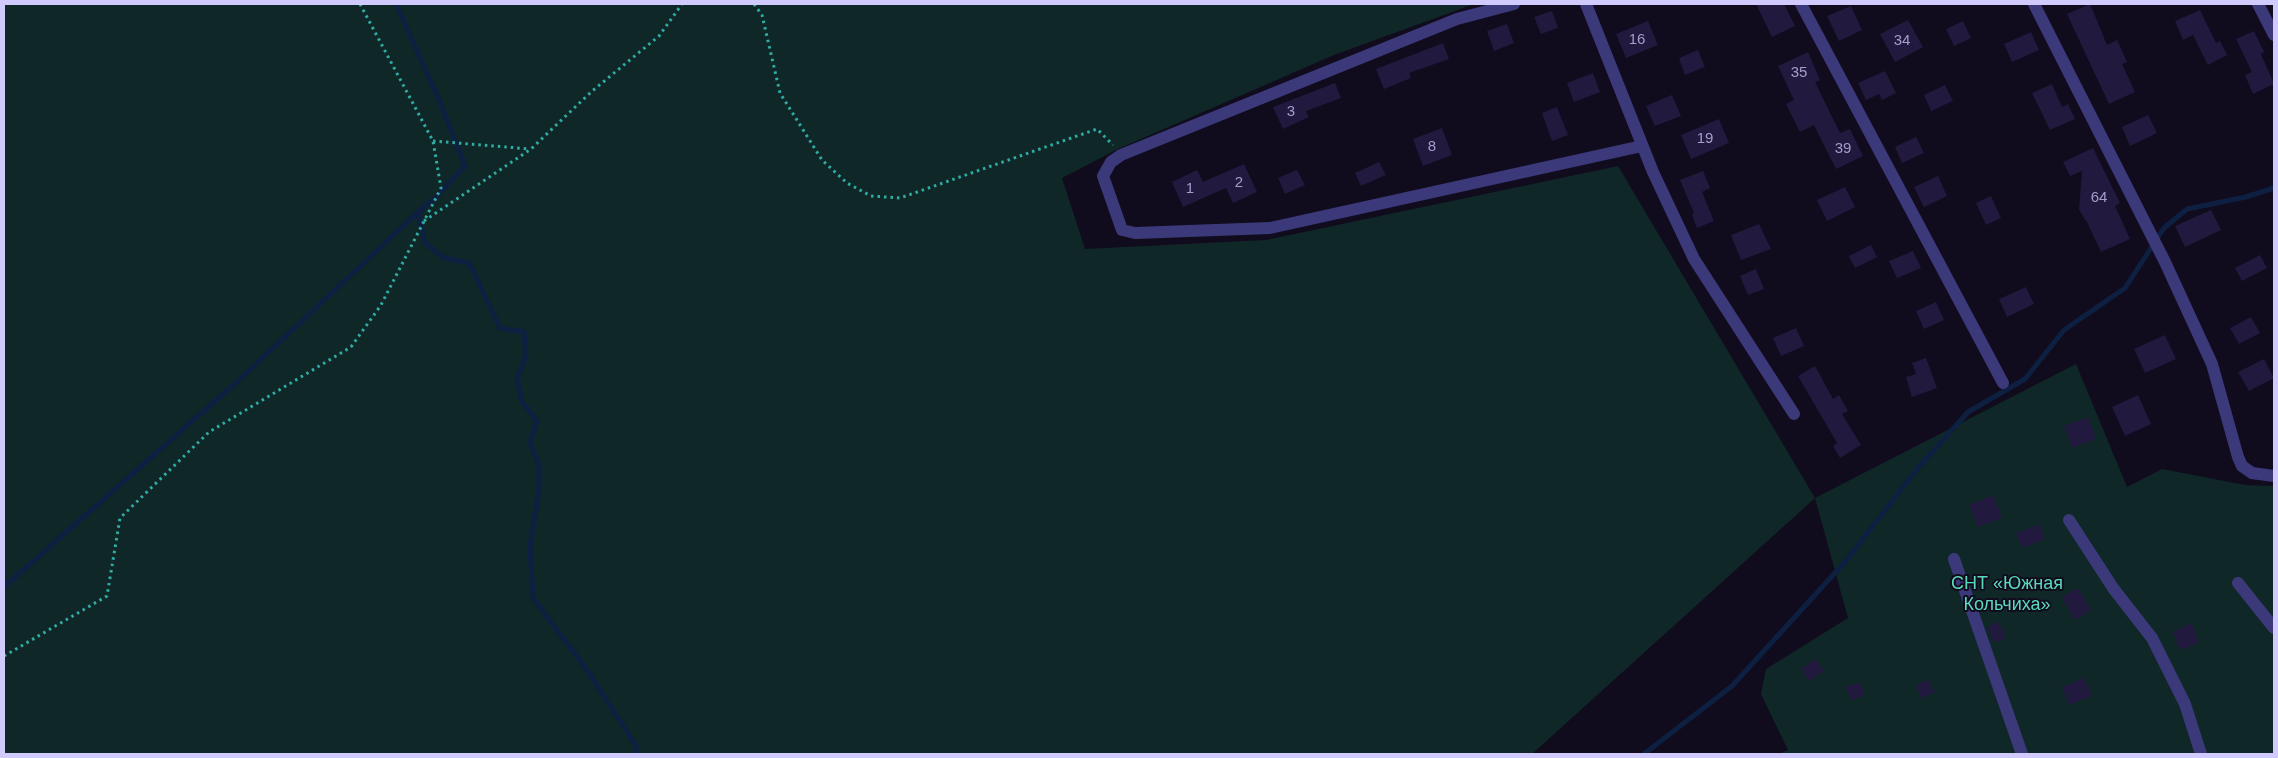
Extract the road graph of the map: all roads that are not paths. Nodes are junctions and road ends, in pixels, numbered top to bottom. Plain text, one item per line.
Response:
1 (1514, 4) edge
2 (1586, 4) edge
3 (1801, 4) edge
4 (2034, 4) edge
5 (2258, 4) edge
6 (2274, 35) edge
7 (1642, 146) junction
8 (2003, 383) dead end
9 (1794, 414) dead end
10 (2274, 476) edge
11 (2069, 520) dead end
12 (1954, 559) dead end
13 (2238, 583) dead end
14 (2274, 628) edge
15 (2022, 754) edge
16 (2200, 754) edge

1 - 7 lane
2 - 7 lane
3 - 8 lane
4 - 10 lane
5 - 6 lane
7 - 9 lane
11 - 16 lane
12 - 15 lane
13 - 14 lane

